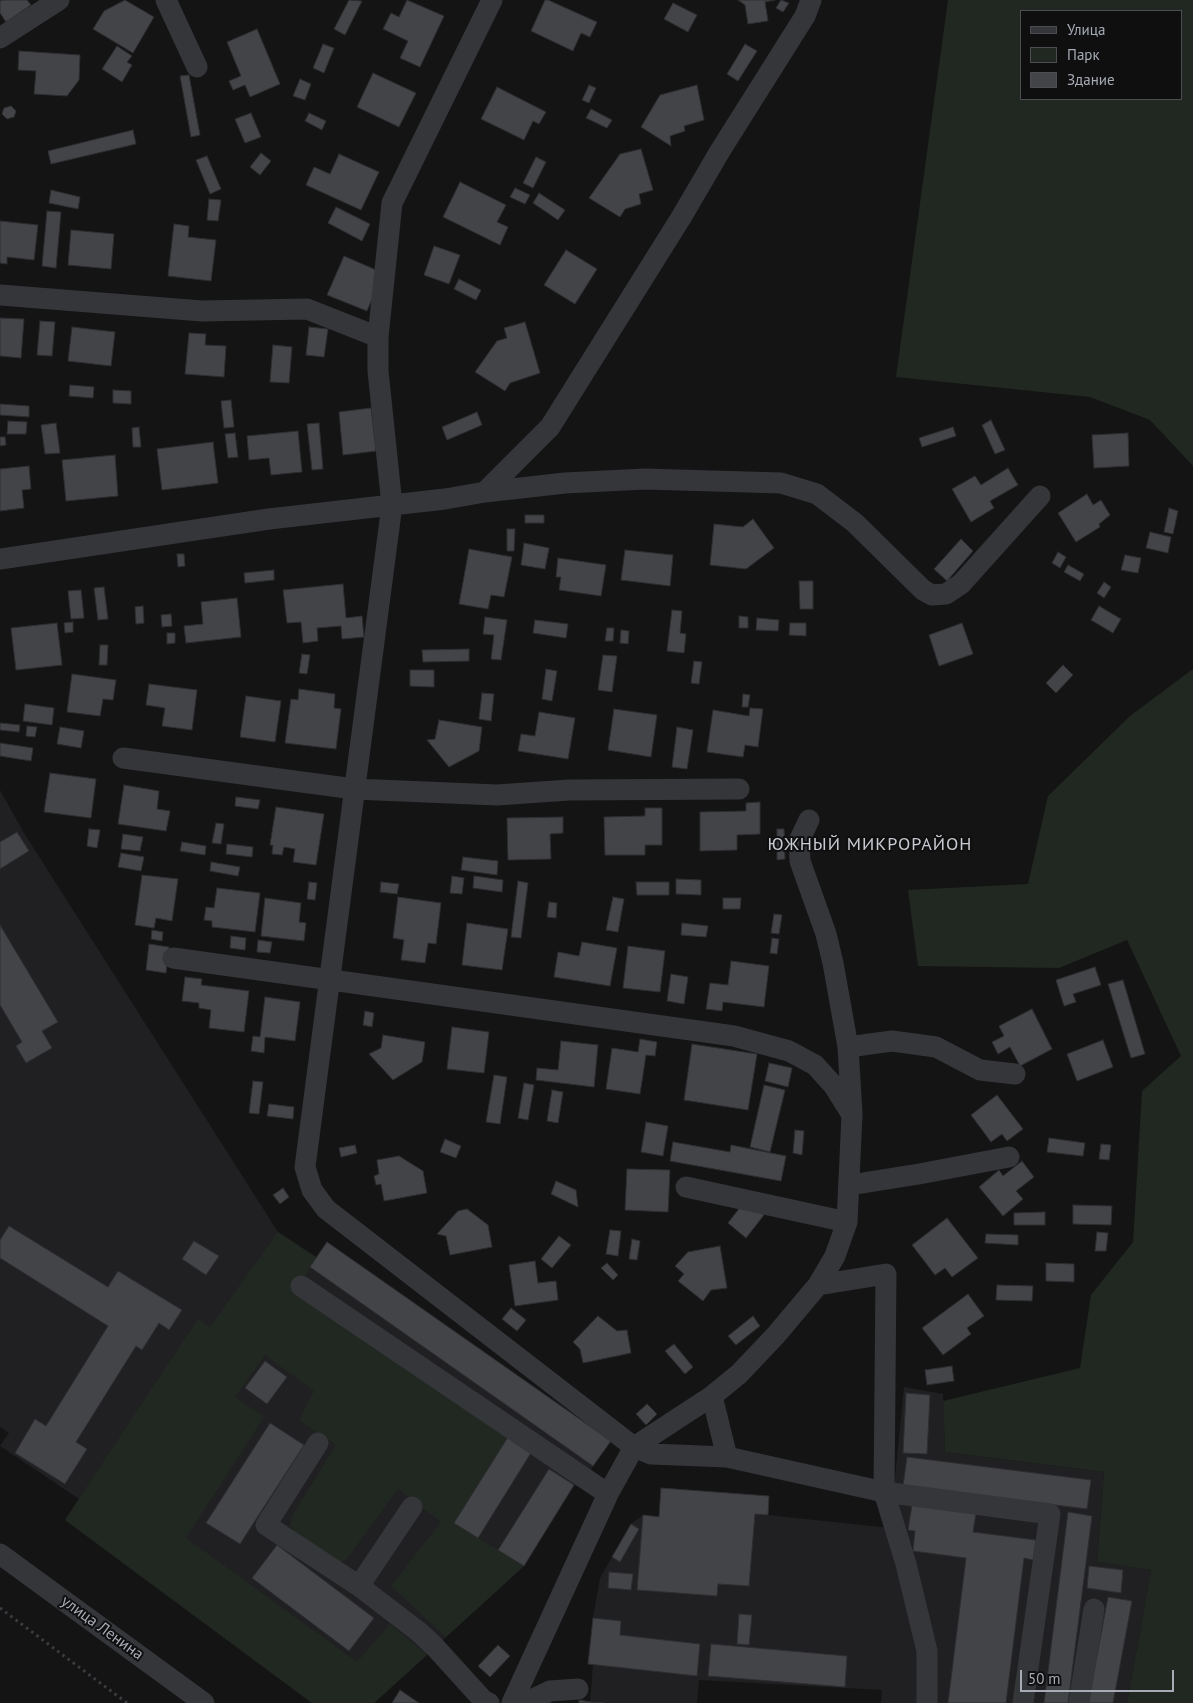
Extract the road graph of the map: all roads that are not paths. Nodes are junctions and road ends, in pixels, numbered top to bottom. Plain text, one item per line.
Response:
1 (59, 0) edge
2 (166, 0) edge
3 (492, 0) edge
4 (811, 0) edge
5 (0, 38) edge
6 (197, 67) dead end
7 (0, 294) edge
8 (378, 337) junction
9 (485, 492) junction
10 (1040, 496) dead end
11 (392, 505) junction
12 (0, 559) edge
13 (123, 758) dead end
14 (354, 789) junction
15 (739, 789) dead end
16 (810, 820) dead end
17 (173, 958) dead end
18 (329, 980) junction
19 (848, 1047) junction
20 (1015, 1074) dead end
21 (852, 1116) junction
22 (1009, 1157) dead end
23 (850, 1185) junction
24 (686, 1187) dead end
25 (847, 1222) junction
26 (818, 1285) junction
27 (301, 1286) dead end
28 (712, 1396) junction
29 (318, 1443) dead end
30 (634, 1447) junction
31 (727, 1457) junction
32 (884, 1492) junction
33 (608, 1494) junction
34 (412, 1507) dead end
35 (0, 1554) edge
36 (359, 1586) junction
37 (1094, 1609) dead end
38 (578, 1689) dead end
39 (204, 1703) edge
40 (489, 1703) edge
41 (512, 1703) edge
42 (525, 1703) edge
43 (927, 1703) edge
44 (1023, 1703) edge
45 (1079, 1703) edge

1 - 5 street
2 - 6 street
3 - 8 street
4 - 9 street
7 - 8 street
8 - 11 street
9 - 10 street
9 - 11 street
11 - 12 street
11 - 14 street
13 - 14 street
14 - 15 street
14 - 18 street
16 - 19 street
17 - 18 street
18 - 21 street
18 - 30 street
19 - 20 street
19 - 21 street
21 - 23 street
22 - 23 street
23 - 25 street
24 - 25 street
25 - 26 street
26 - 28 street
26 - 32 street
27 - 33 street
28 - 30 street
28 - 31 street
29 - 36 street
30 - 31 street
30 - 33 street
31 - 32 street
32 - 43 street
32 - 44 street
33 - 41 street
34 - 36 street
35 - 39 street, улица Ленина
36 - 40 street
37 - 45 street
38 - 42 street

